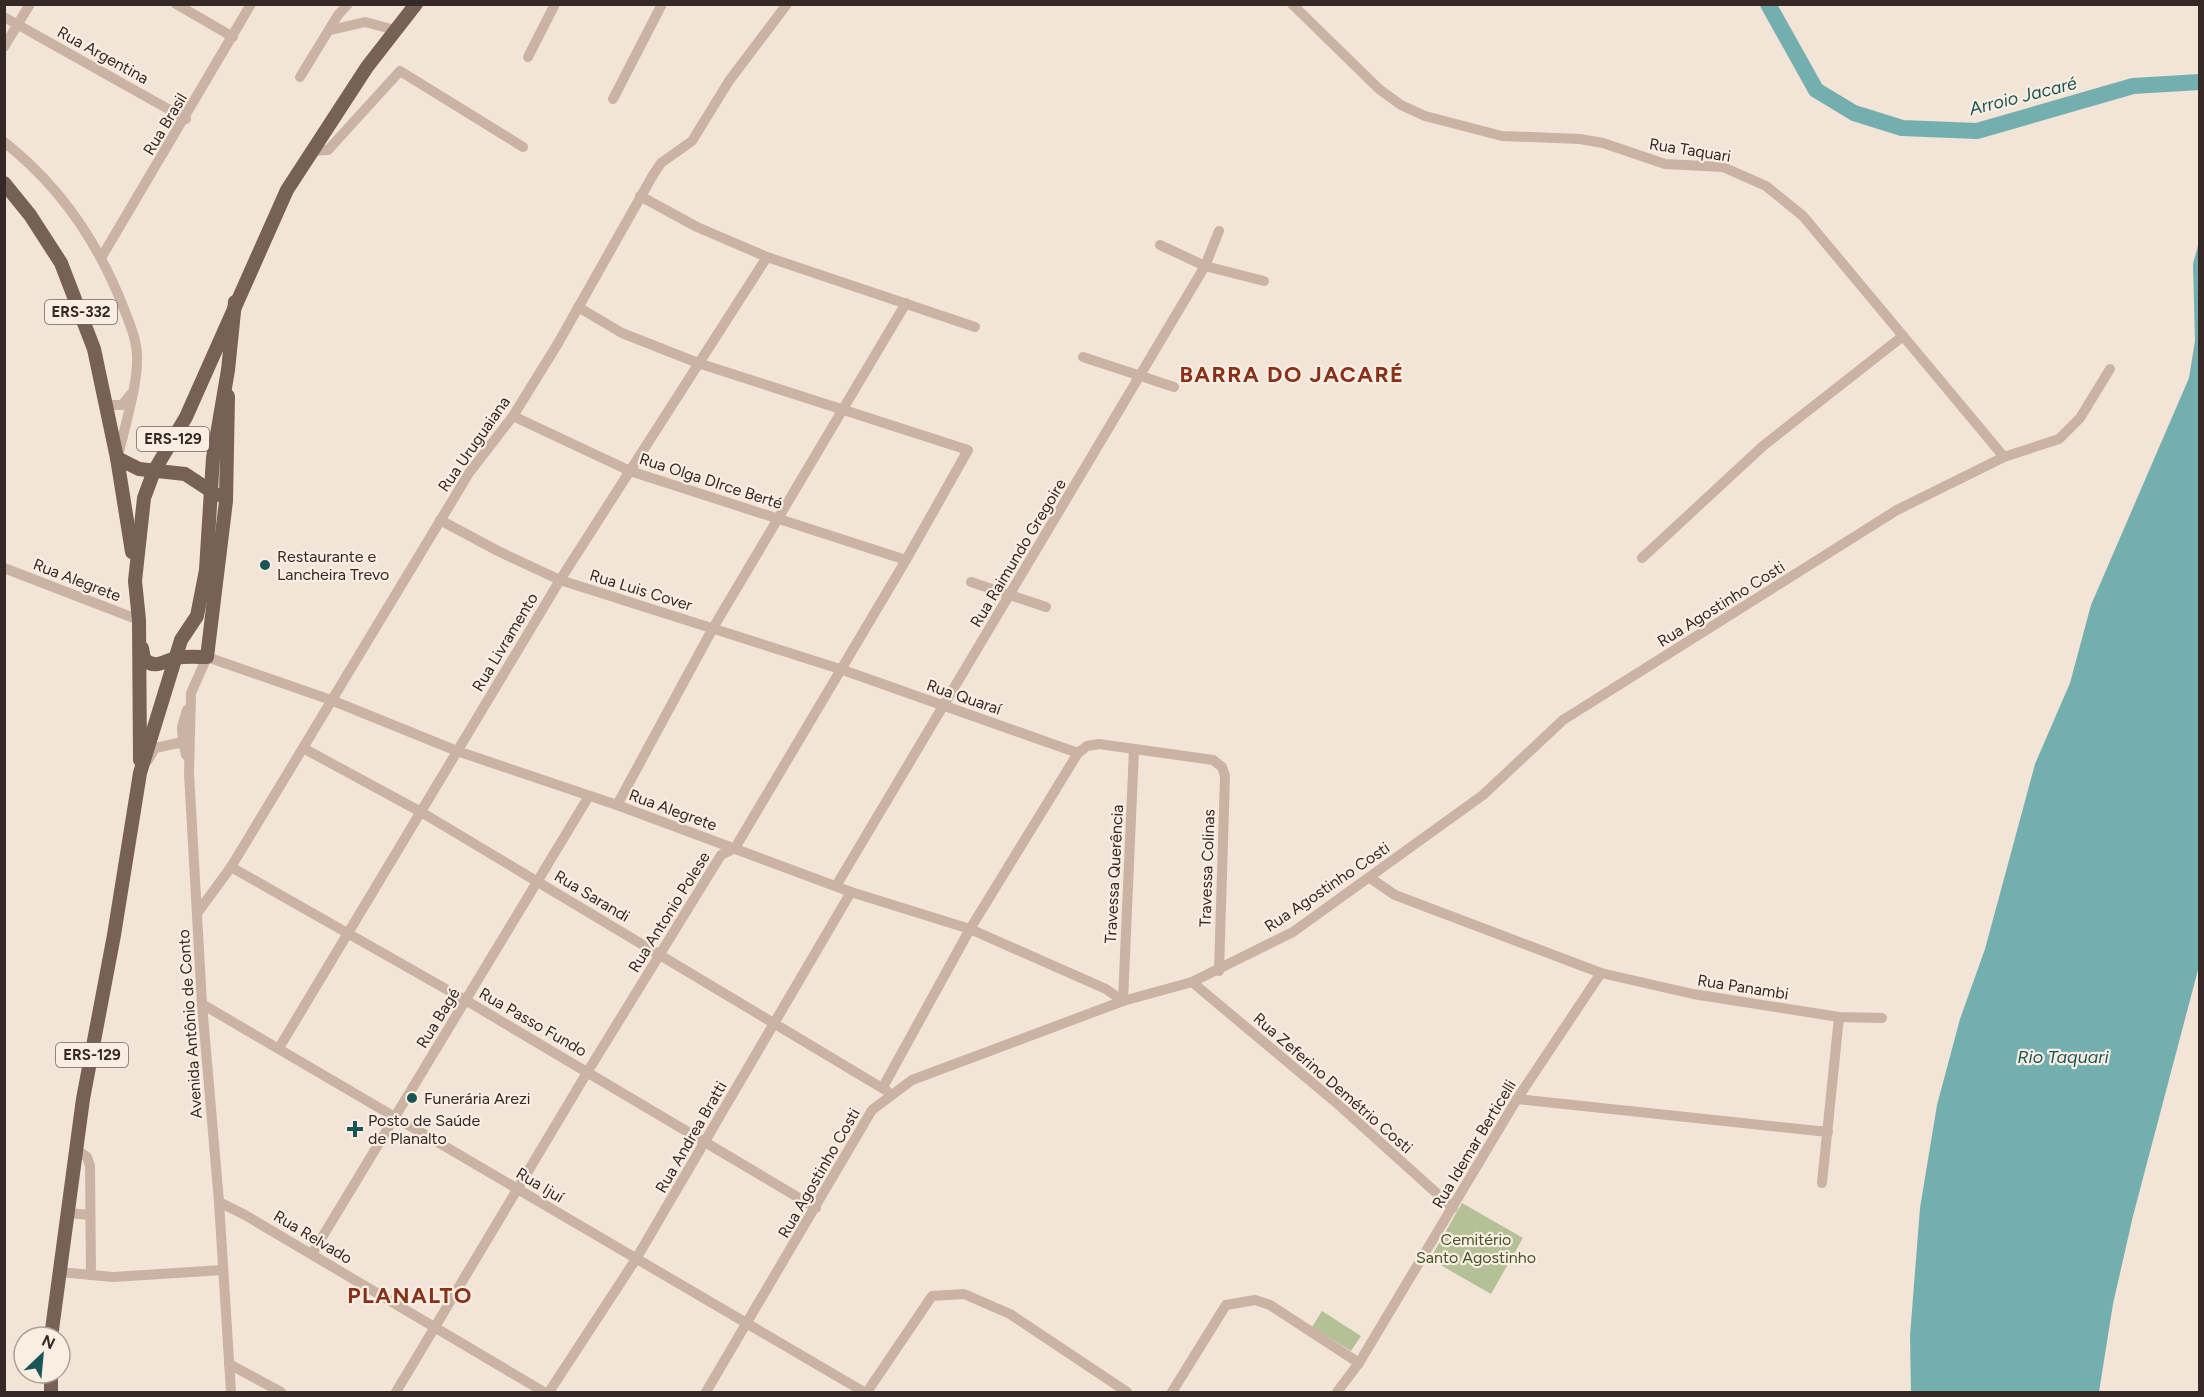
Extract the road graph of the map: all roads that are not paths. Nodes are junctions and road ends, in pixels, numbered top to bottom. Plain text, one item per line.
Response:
1 (30, 4) edge
2 (176, 4) edge
3 (251, 4) edge
4 (348, 4) edge
5 (416, 4) edge
6 (555, 4) edge
7 (662, 4) edge
8 (788, 4) edge
9 (1292, 4) edge
10 (4, 17) edge
11 (18, 25) junction
12 (331, 30) junction
13 (395, 30) junction
14 (233, 37) junction
15 (4, 47) edge
16 (528, 57) dead end
17 (300, 77) dead end
18 (613, 99) dead end
19 (186, 119) junction
20 (4, 142) edge
21 (523, 147) dead end
22 (310, 152) junction
23 (4, 183) edge
24 (640, 196) junction
25 (1219, 231) dead end
26 (1160, 245) dead end
27 (767, 257) junction
28 (101, 258) junction
29 (1205, 266) junction
30 (1264, 281) dead end
31 (235, 302) junction
32 (906, 303) junction
33 (578, 307) junction
34 (975, 327) dead end
35 (1903, 336) junction
36 (1083, 357) dead end
37 (698, 363) junction
38 (228, 369) junction
39 (2110, 369) dead end
40 (1140, 374) junction
41 (1174, 387) dead end
42 (130, 395) junction
43 (105, 405) junction
44 (843, 412) junction
45 (513, 416) junction
46 (2004, 457) junction
47 (117, 458) junction
48 (154, 471) junction
49 (630, 471) junction
50 (213, 492) junction
51 (226, 501) junction
52 (778, 518) junction
53 (440, 520) junction
54 (1642, 558) dead end
55 (906, 560) junction
56 (4, 568) edge
57 (560, 580) junction
58 (135, 581) junction
59 (971, 582) dead end
60 (1012, 595) junction
61 (1046, 607) dead end
62 (139, 620) junction
63 (713, 628) junction
64 (207, 657) junction
65 (174, 658) junction
66 (840, 669) junction
67 (191, 693) junction
68 (331, 700) junction
69 (943, 706) junction
70 (183, 742) junction
71 (303, 748) junction
72 (1134, 749) junction
73 (457, 751) junction
74 (1078, 753) junction
75 (140, 773) junction
76 (189, 773) junction
77 (589, 796) junction
78 (617, 805) junction
79 (421, 812) junction
80 (735, 848) junction
81 (231, 867) junction
82 (1370, 878) junction
83 (539, 882) junction
84 (836, 886) junction
85 (851, 892) junction
86 (198, 912) junction
87 (970, 929) junction
88 (348, 933) junction
89 (660, 955) junction
90 (1219, 971) junction
91 (1601, 973) junction
92 (1192, 982) junction
93 (467, 1000) junction
94 (1123, 1001) junction
95 (201, 1004) junction
96 (1839, 1017) junction
97 (1882, 1018) dead end
98 (775, 1022) junction
99 (279, 1048) junction
100 (588, 1071) junction
101 (883, 1087) junction
102 (892, 1096) junction
103 (1517, 1099) junction
104 (394, 1116) junction
105 (1828, 1132) junction
106 (706, 1142) junction
107 (77, 1150) junction
108 (1822, 1183) dead end
109 (518, 1189) junction
110 (219, 1202) junction
111 (816, 1208) junction
112 (1453, 1208) junction
113 (68, 1213) junction
114 (90, 1215) junction
115 (312, 1254) junction
116 (636, 1259) junction
117 (223, 1270) junction
118 (59, 1272) junction
119 (91, 1275) junction
120 (747, 1322) junction
121 (52, 1325) edge
122 (435, 1328) junction
123 (1359, 1363) junction
124 (229, 1364) junction
125 (231, 1392) edge
126 (280, 1392) edge
127 (396, 1392) edge
128 (546, 1392) edge
129 (706, 1392) edge
130 (865, 1392) edge
131 (1127, 1392) edge
132 (1172, 1392) edge
133 (1337, 1392) edge

1 - 11 street
2 - 14 street
3 - 14 street, Rua Brasil
4 - 12 street
5 - 13 main road, ERS-129
6 - 16 street
7 - 18 street
8 - 24 street, Rua Uruguaiana
9 - 35 street, Rua Taquari
10 - 11 street, Rua Argentina
11 - 15 street
11 - 19 street, Rua Argentina
12 - 13 street
12 - 17 street
13 - 22 main road, ERS-129
14 - 19 street, Rua Brasil
19 - 28 street, Rua Brasil
20 - 28 street
21 - 22 street
22 - 31 main road, ERS-129
23 - 43 main road, ERS-332
24 - 27 street
24 - 33 street, Rua Uruguaiana
25 - 29 street, Rua Raimundo Gregoire
26 - 29 street
27 - 32 street
27 - 37 street, Rua Livramento
28 - 42 street
29 - 30 street
29 - 40 street, Rua Raimundo Gregoire
31 - 38 main road, ERS-129
31 - 48 main road, ERS-129
32 - 34 street
32 - 44 street
33 - 37 street
33 - 45 street, Rua Uruguaiana
35 - 46 street, Rua Taquari
35 - 54 street
36 - 40 street
37 - 44 street
37 - 49 street, Rua Livramento
38 - 50 main road, ERS-129
38 - 51 main road
39 - 46 street, Rua Agostinho Costi
40 - 41 street
40 - 60 street, Rua Raimundo Gregoire
42 - 43 street
42 - 47 street
43 - 47 main road, ERS-332
44 - 52 street
44 - 55 street, Rua Antonio Polese
45 - 49 street, Rua Olga DIrce Berté
45 - 53 street, Rua Uruguaiana
46 - 82 street, Rua Agostinho Costi
47 - 48 main road
47 - 58 main road, ERS-332
48 - 50 main road
48 - 58 main road, ERS-129
49 - 52 street, Rua Olga DIrce Berté
49 - 57 street, Rua Livramento
50 - 51 main road
50 - 65 main road, ERS-129
51 - 64 main road
52 - 55 street, Rua Olga DIrce Berté
52 - 63 street
53 - 57 street, Rua Luis Cover
53 - 68 street, Rua Uruguaiana
55 - 66 street, Rua Antonio Polese
56 - 62 street, Rua Alegrete
57 - 63 street, Rua Luis Cover
57 - 73 street, Rua Livramento
58 - 62 main road, ERS-129
59 - 60 street
60 - 61 street
60 - 69 street, Rua Raimundo Gregoire
62 - 65 main road
62 - 75 main road, ERS-129
63 - 66 street, Rua Luis Cover
63 - 78 street
64 - 65 main road
64 - 67 street, Avenida Antônio de Conto
64 - 68 street, Rua Alegrete
65 - 75 main road, ERS-129
66 - 69 street, Rua Quaraí
66 - 80 street, Rua Antonio Polese
67 - 70 street
67 - 76 street, Avenida Antônio de Conto
68 - 71 street, Rua Uruguaiana
68 - 73 street, Rua Alegrete
69 - 74 street, Rua Quaraí
69 - 84 street, Rua Raimundo Gregoire
70 - 75 street
70 - 76 street
71 - 79 street, Rua Sarandi
71 - 81 street, Rua Uruguaiana
72 - 74 street
72 - 90 street, Travessa Colinas
72 - 94 street, Travessa Querência
73 - 77 street, Rua Alegrete
73 - 79 street, Rua Livramento
74 - 87 street
75 - 107 main road, ERS-129
76 - 86 street, Avenida Antônio de Conto
77 - 78 street, Rua Alegrete
77 - 83 street, Rua Bagé
78 - 80 street, Rua Alegrete
79 - 83 street, Rua Sarandi
79 - 88 street, Rua Livramento
80 - 84 street, Rua Alegrete
80 - 89 street, Rua Antonio Polese
81 - 86 street, Rua Uruguaiana
81 - 88 street, Rua Passo Fundo
82 - 90 street, Rua Agostinho Costi
82 - 91 street, Rua Panambi
83 - 89 street, Rua Sarandi
83 - 93 street, Rua Bagé
84 - 85 street, Rua Alegrete
85 - 87 street, Rua Alegrete
85 - 98 street, Rua Andrea Bratti
86 - 95 street, Avenida Antônio de Conto
87 - 94 street, Rua Alegrete
87 - 101 street
88 - 93 street, Rua Passo Fundo
88 - 99 street, Rua Livramento
89 - 98 street, Rua Sarandi
89 - 100 street, Rua Antonio Polese
90 - 92 street, Rua Agostinho Costi
91 - 96 street, Rua Panambi
91 - 103 street, Rua Idemar Berticelli
92 - 94 street, Rua Agostinho Costi
92 - 112 street, Rua Zeferino Demétrio Costi
93 - 100 street, Rua Passo Fundo
93 - 104 street, Rua Bagé
94 - 102 street, Rua Agostinho Costi
95 - 99 street, Rua Ijuí
95 - 110 street, Avenida Antônio de Conto
96 - 97 street, Rua Panambi
96 - 105 street
98 - 101 street, Rua Sarandi
98 - 106 street, Rua Andrea Bratti
99 - 104 street, Rua Ijuí
100 - 106 street, Rua Passo Fundo
100 - 109 street, Rua Antonio Polese
101 - 102 street, Rua Sarandi
102 - 111 street, Rua Agostinho Costi
103 - 105 street
103 - 112 street, Rua Idemar Berticelli
104 - 109 street, Rua Ijuí
104 - 115 street, Rua Bagé
105 - 108 street
106 - 111 street, Rua Passo Fundo
106 - 116 street, Rua Andrea Bratti
107 - 113 main road, ERS-129
107 - 114 street
109 - 116 street, Rua Ijuí
109 - 122 street, Rua Antonio Polese
110 - 115 street, Rua Relvado
110 - 117 street, Avenida Antônio de Conto
111 - 120 street, Rua Agostinho Costi
112 - 123 street, Rua Idemar Berticelli
113 - 114 street
113 - 118 main road, ERS-129
114 - 119 street
115 - 122 street, Rua Relvado
116 - 120 street, Rua Ijuí
116 - 128 street, Rua Andrea Bratti
117 - 119 street
117 - 124 street, Avenida Antônio de Conto
118 - 119 street
118 - 121 main road, ERS-129
120 - 129 street, Rua Agostinho Costi
120 - 130 street, Rua Ijuí
122 - 127 street, Rua Antonio Polese
122 - 128 street, Rua Relvado
123 - 132 street
123 - 133 street, Rua Idemar Berticelli
124 - 125 street, Avenida Antônio de Conto
124 - 126 street
130 - 131 street

